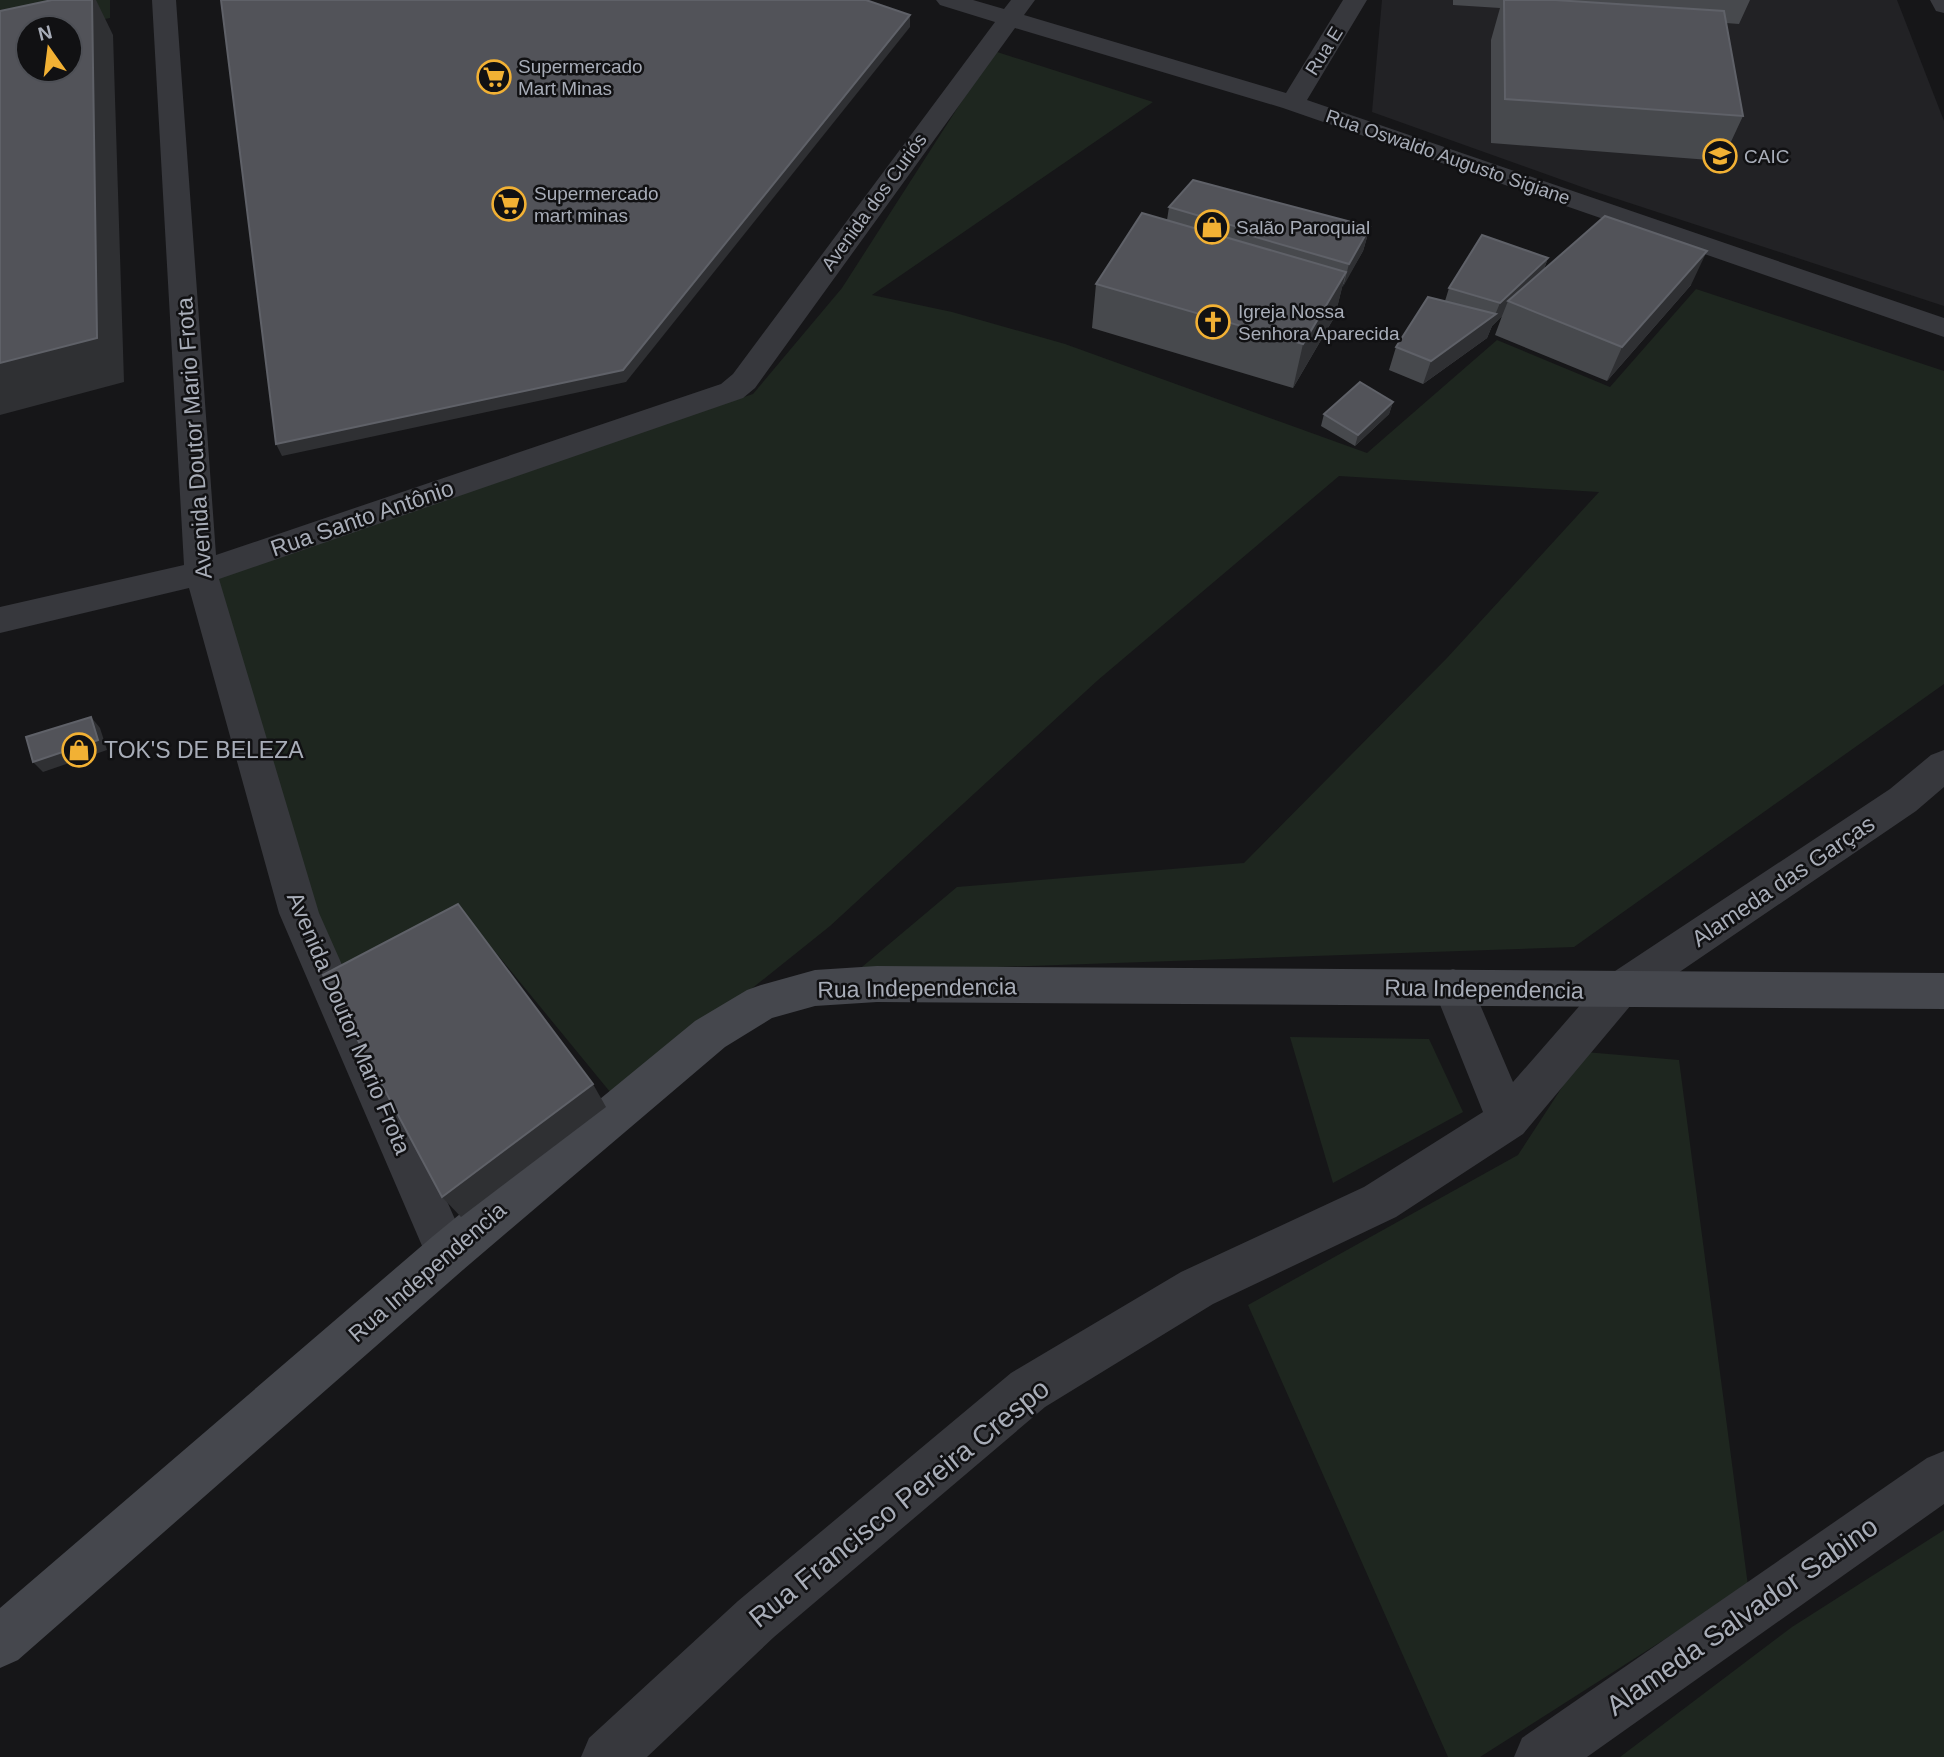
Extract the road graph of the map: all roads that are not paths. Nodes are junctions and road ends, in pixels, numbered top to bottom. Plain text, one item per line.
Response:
1 (164, 0) edge
2 (948, 0) edge
3 (1355, 0) edge
4 (1942, 0) edge
5 (1944, 6) edge
6 (1015, 10) edge
7 (1292, 103) junction
8 (1944, 328) edge
9 (719, 396) joint
10 (201, 573) junction
11 (0, 620) edge
12 (1944, 765) edge
13 (1453, 987) junction
14 (1944, 991) edge
15 (1617, 992) junction
16 (1508, 1120) junction
17 (448, 1253) junction
18 (1944, 1475) edge
19 (0, 1642) edge
20 (607, 1757) edge
21 (1541, 1757) edge

1 - 10 street, Avenida Doutor Mario Frota
2 - 6 street, Rua Oswaldo Augusto Sigiane
3 - 7 street, Rua E
4 - 5 street
6 - 7 street, Rua Oswaldo Augusto Sigiane
6 - 9 street, Avenida dos Curiós
7 - 8 street, Rua Oswaldo Augusto Sigiane
9 - 10 street, Rua Santo Antônio
10 - 11 street, Rua Santo Antônio
10 - 17 street, Avenida Doutor Mario Frota
12 - 15 street, Alameda das Garças
13 - 15 street, Rua Independencia
13 - 16 street
13 - 17 street, Rua Independencia
14 - 15 street, Rua Independencia
15 - 16 street, Rua Francisco Pereira Crespo
16 - 20 street, Rua Francisco Pereira Crespo
17 - 19 street, Rua Independencia
18 - 21 street, Alameda Salvador Sabino

